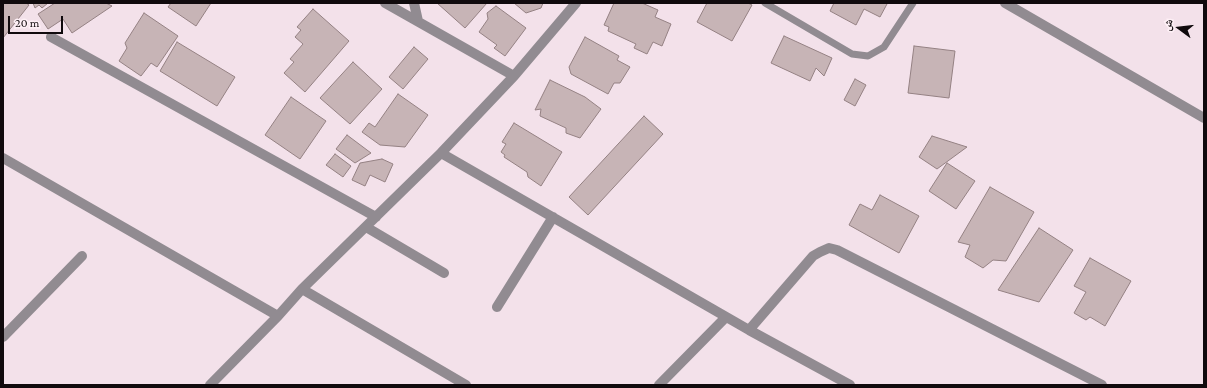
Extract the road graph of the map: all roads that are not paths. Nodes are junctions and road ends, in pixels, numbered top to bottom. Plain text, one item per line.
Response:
1 (385, 3) edge
2 (414, 3) edge
3 (576, 3) edge
4 (765, 3) edge
5 (913, 3) edge
6 (1005, 3) edge
7 (418, 21) junction
8 (51, 37) dead end
9 (514, 76) junction
10 (1204, 118) edge
11 (442, 153) junction
12 (3, 158) edge
13 (376, 217) junction
14 (553, 217) junction
15 (366, 227) junction
16 (82, 256) dead end
17 (444, 273) dead end
18 (302, 289) junction
19 (497, 307) dead end
20 (278, 316) junction
21 (726, 317) junction
22 (749, 330) junction
23 (3, 337) edge
24 (210, 385) edge
25 (466, 385) edge
26 (659, 385) edge
27 (850, 385) edge
28 (1102, 385) edge

1 - 7 street
2 - 7 street
3 - 9 street
4 - 5 lane
6 - 10 street
7 - 9 street
8 - 13 street
9 - 11 street
11 - 13 street
11 - 14 street
12 - 20 street
13 - 15 street
14 - 19 street
14 - 21 street
15 - 17 street
15 - 18 street
16 - 23 street
18 - 20 street
18 - 25 street
20 - 24 street
21 - 22 street
21 - 26 street
22 - 27 street
22 - 28 street

